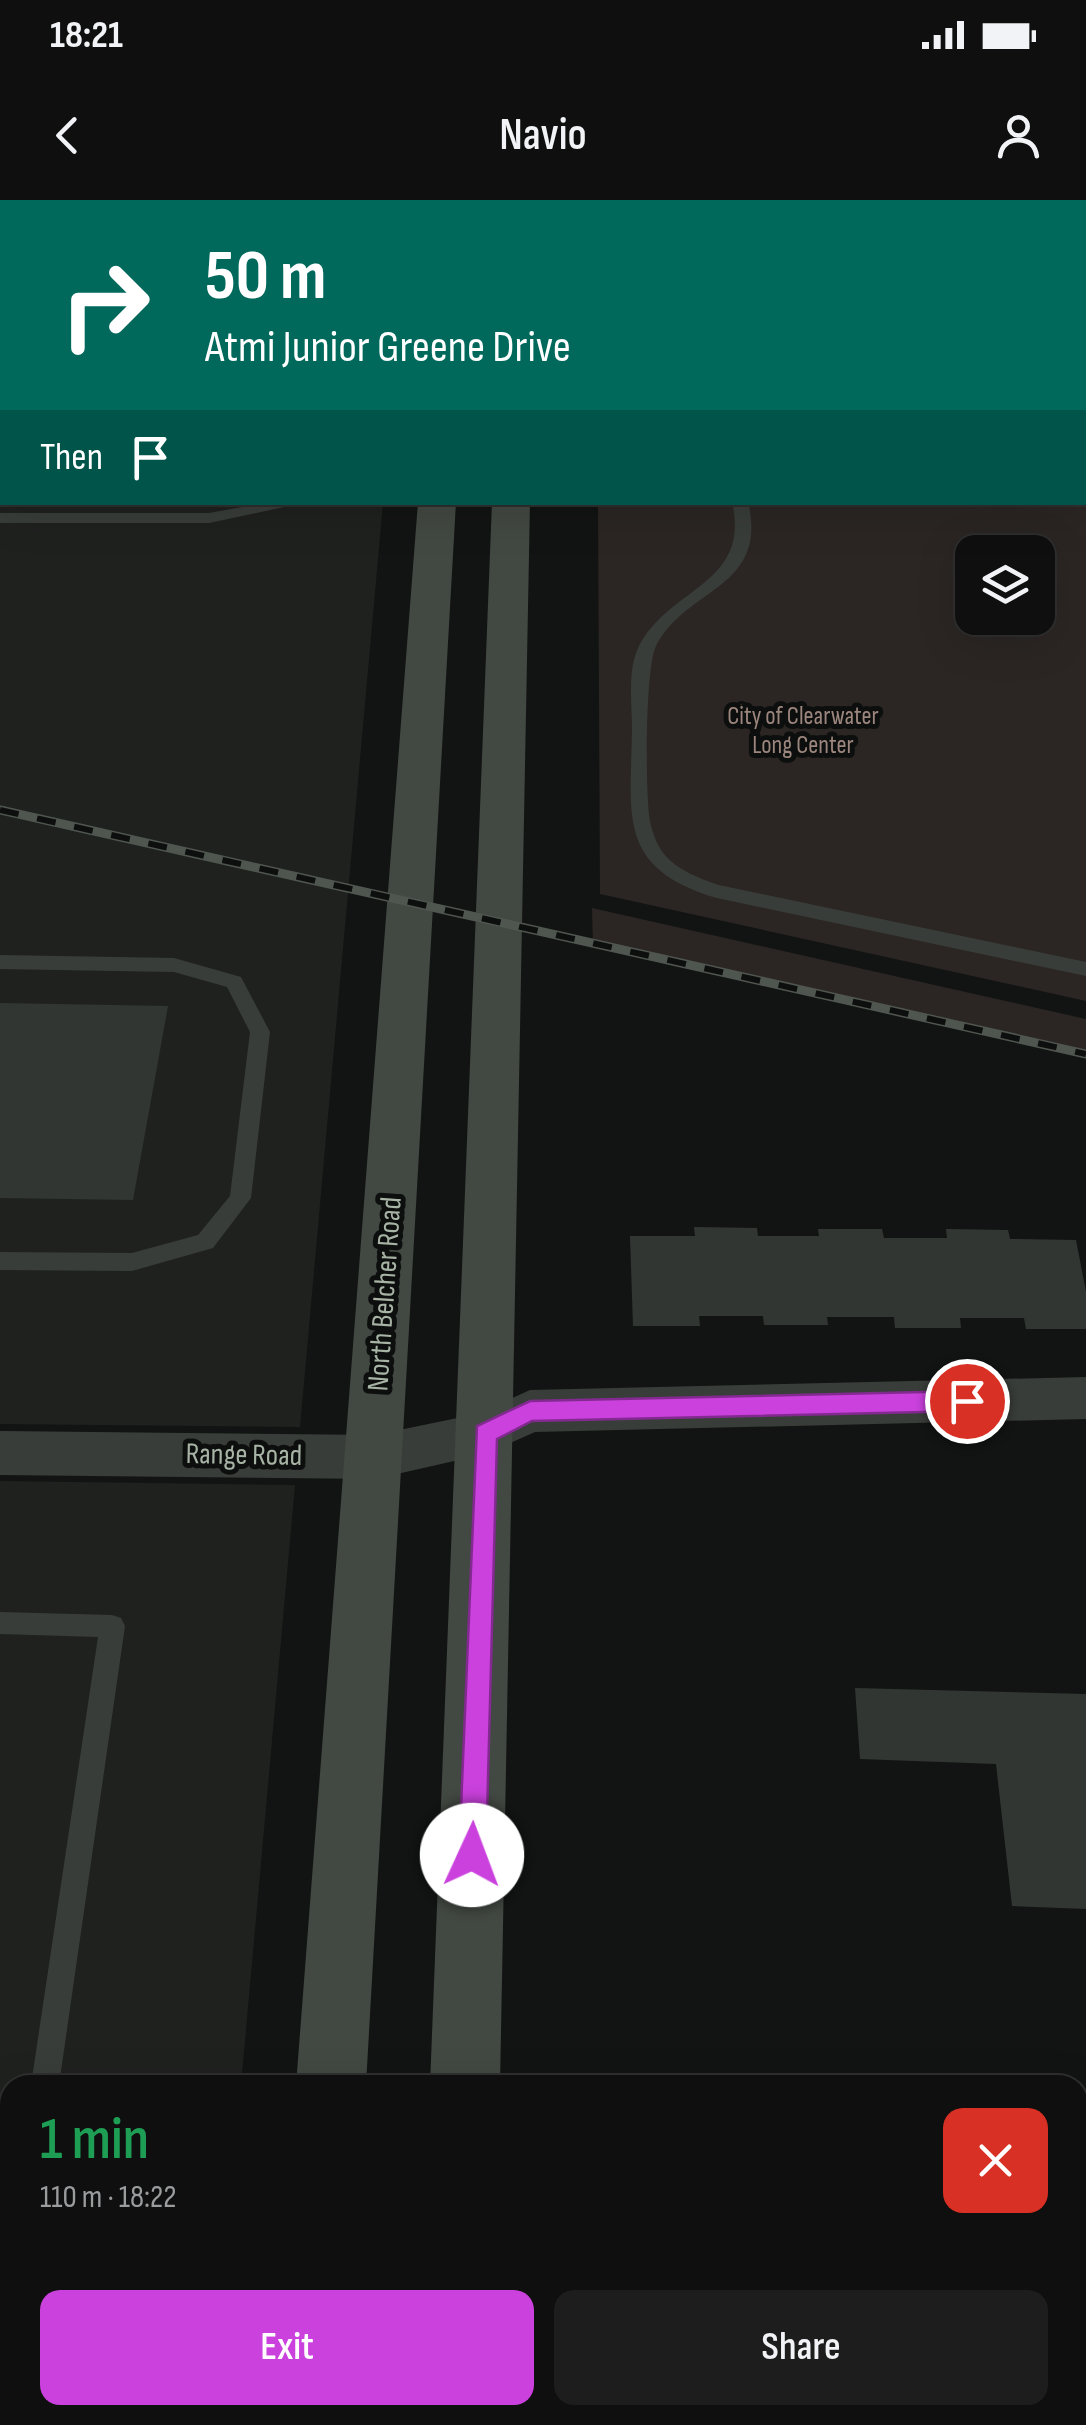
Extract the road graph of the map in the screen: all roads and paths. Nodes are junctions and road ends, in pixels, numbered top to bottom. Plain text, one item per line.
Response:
1 (283, 505) edge
2 (437, 505) edge
3 (511, 505) edge
4 (741, 505) edge
5 (0, 518) edge
6 (0, 962) edge
7 (1086, 969) edge
8 (0, 1261) edge
9 (1086, 1398) edge
10 (485, 1433) junction
11 (0, 1453) edge
12 (375, 1457) junction
13 (0, 1623) edge
14 (45, 2075) edge
15 (333, 2075) edge
16 (465, 2075) edge

1 - 5 lane
2 - 12 main road, North Belcher Road
3 - 10 main road
4 - 7 lane
6 - 8 lane
9 - 10 street, Range Road
10 - 12 street, Range Road
10 - 16 main road
11 - 12 street, Range Road
12 - 15 main road, North Belcher Road
13 - 14 lane

